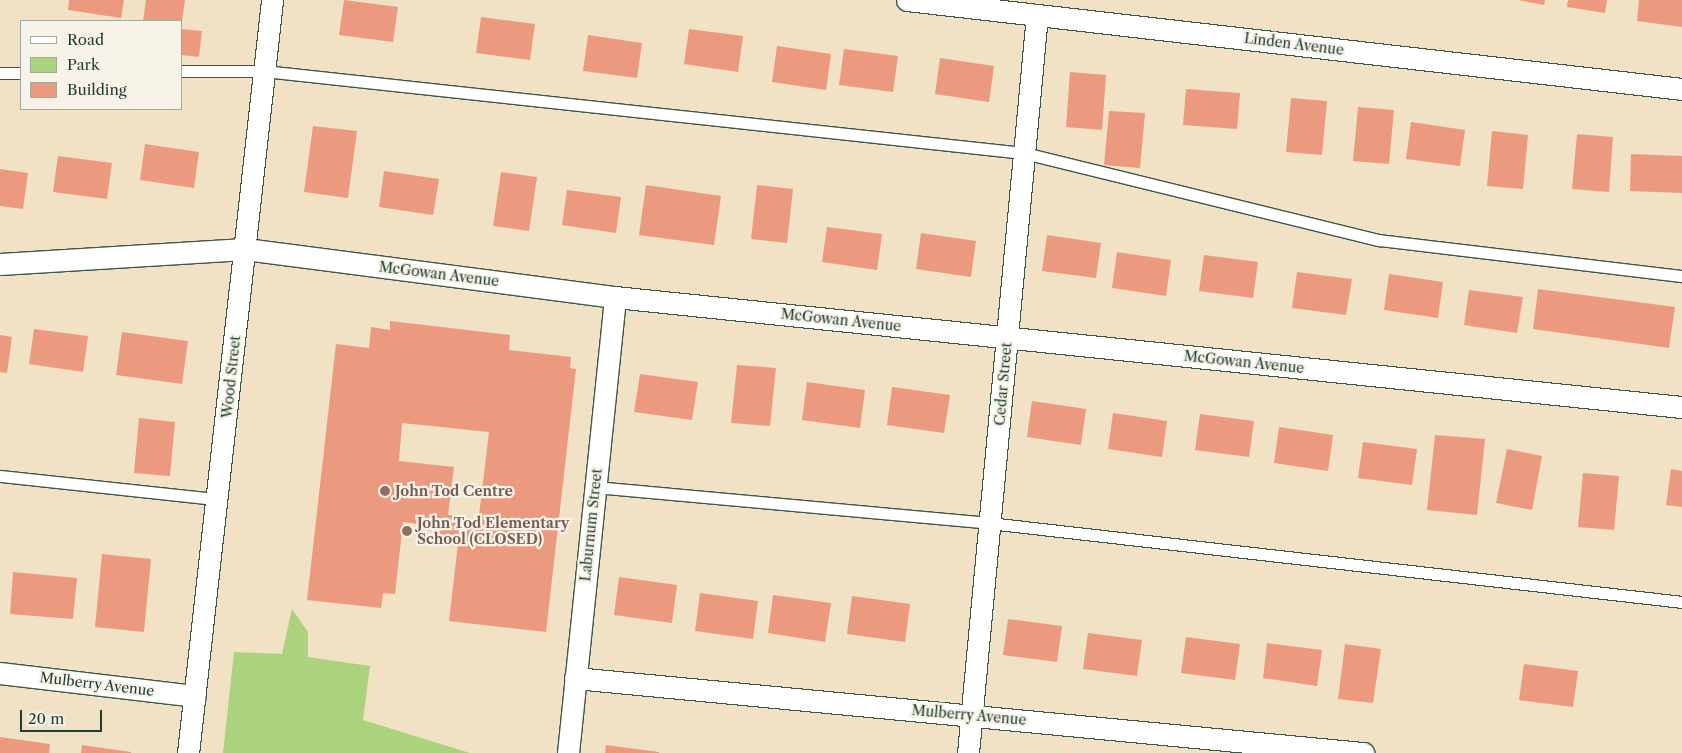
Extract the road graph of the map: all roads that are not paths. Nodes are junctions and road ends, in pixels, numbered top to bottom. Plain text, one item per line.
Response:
1 (272, 0) edge
2 (907, 0) edge
3 (1037, 15) junction
4 (182, 71) edge
5 (264, 71) junction
6 (0, 73) edge
7 (20, 73) edge
8 (1682, 89) edge
9 (1024, 154) junction
10 (245, 249) junction
11 (0, 264) edge
12 (1682, 276) edge
13 (614, 296) junction
14 (1007, 337) junction
15 (1682, 407) edge
16 (0, 476) edge
17 (595, 486) junction
18 (217, 499) junction
19 (990, 523) junction
20 (1682, 602) edge
21 (0, 673) edge
22 (575, 678) junction
23 (194, 696) junction
24 (971, 716) junction
25 (188, 753) edge
26 (568, 753) edge
27 (968, 753) edge
28 (1363, 753) edge

1 - 5 street, Wood Street
2 - 3 street, Linden Avenue
3 - 8 street, Linden Avenue
3 - 9 street, Cedar Street
4 - 5 lane
5 - 9 lane
5 - 10 street, Wood Street
6 - 7 lane
9 - 12 lane
9 - 14 street, Cedar Street
10 - 11 street, McGowan Avenue
10 - 13 street, McGowan Avenue
10 - 18 street, Wood Street
13 - 14 street, McGowan Avenue
13 - 17 street, Laburnum Street
14 - 15 street, McGowan Avenue
14 - 19 street, Cedar Street
16 - 18 lane
17 - 19 lane
17 - 22 street, Laburnum Street
18 - 23 street, Wood Street
19 - 20 lane
19 - 24 street, Cedar Street
21 - 23 street, Mulberry Avenue
22 - 24 street, Mulberry Avenue
22 - 26 street, Laburnum Street
23 - 25 street, Wood Street
24 - 27 street, Cedar Street
24 - 28 street, Mulberry Avenue

